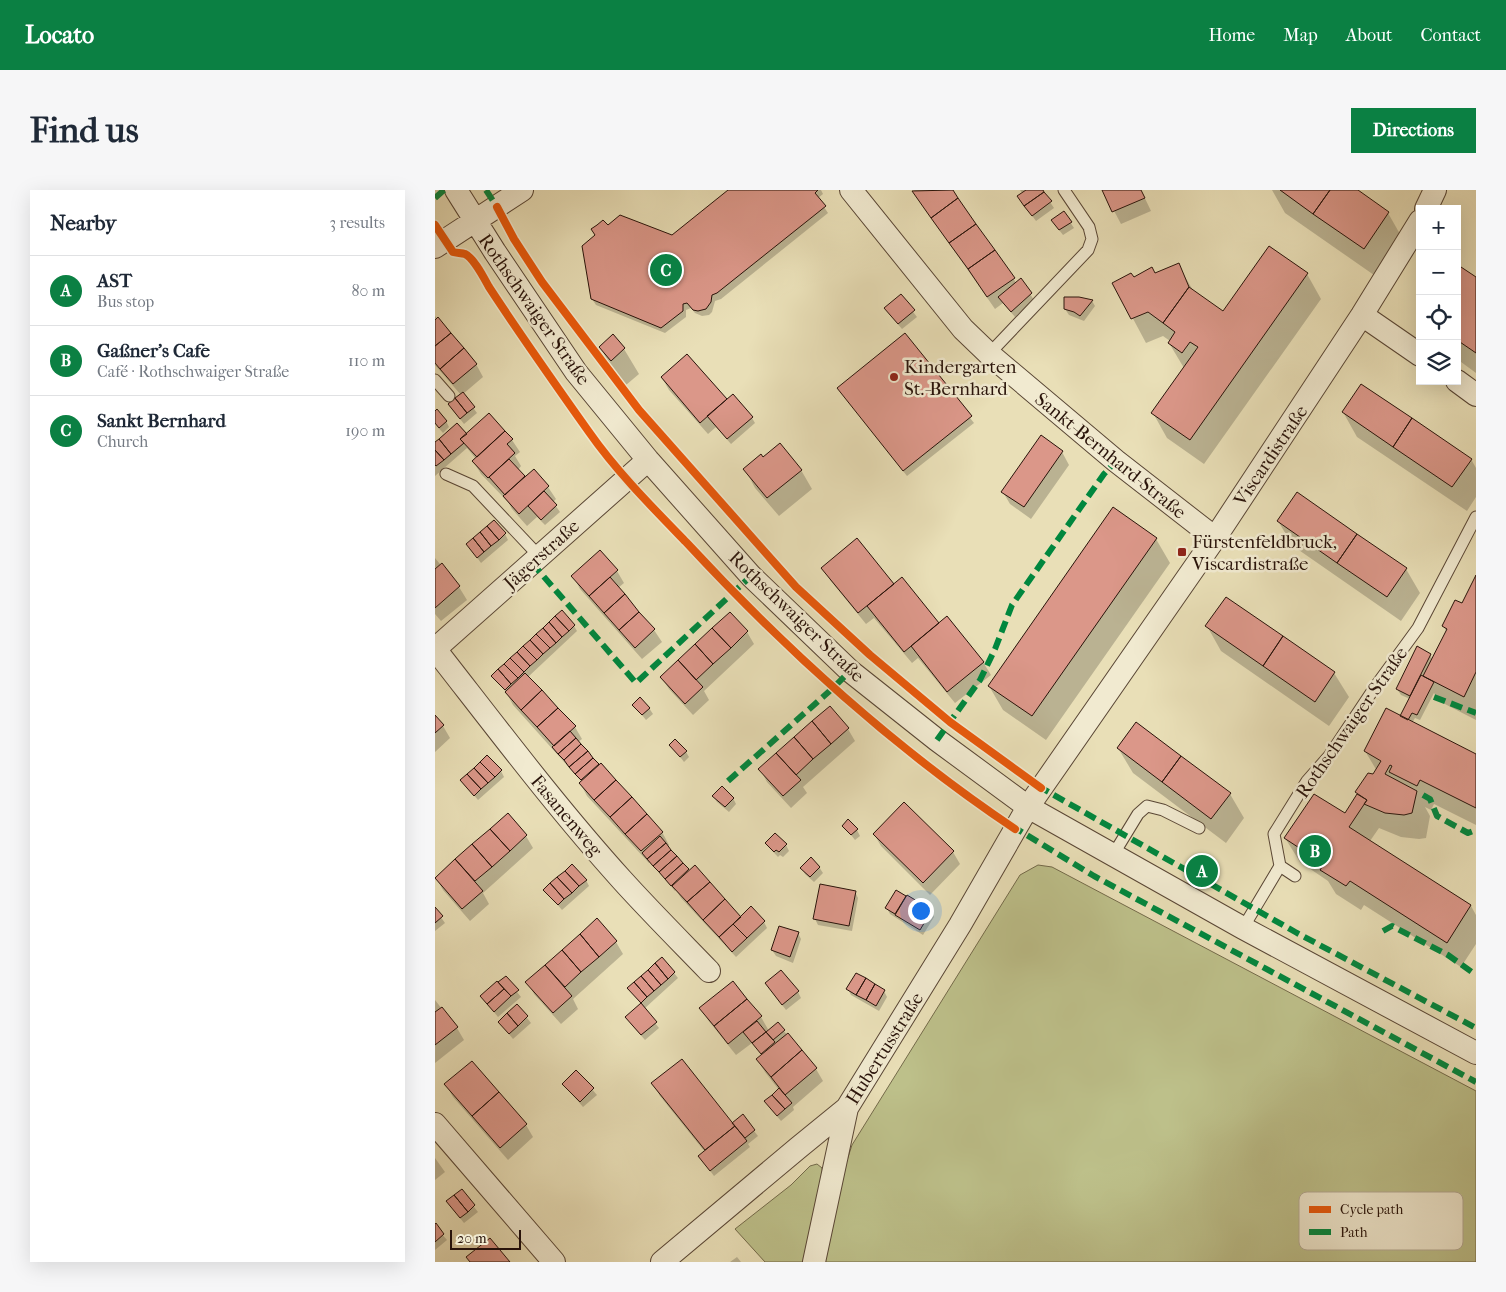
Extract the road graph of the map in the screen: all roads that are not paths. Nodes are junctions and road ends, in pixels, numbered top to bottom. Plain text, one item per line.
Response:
1 (456, 190) edge
2 (523, 190) edge
3 (1065, 190) edge
4 (1435, 190) edge
5 (853, 193) edge
6 (1429, 205) edge
7 (475, 221) junction
8 (1416, 227) edge
9 (435, 247) edge
10 (1362, 315) junction
11 (1416, 352) edge
12 (989, 354) junction
13 (435, 380) edge
14 (1461, 384) edge
15 (1476, 395) edge
16 (449, 396) dead end
17 (647, 460) junction
18 (446, 474) dead end
19 (1476, 517) edge
20 (1215, 538) junction
21 (539, 556) junction
22 (436, 645) edge
23 (1028, 807) junction
24 (1199, 828) dead end
25 (1113, 855) junction
26 (1280, 866) junction
27 (1295, 876) dead end
28 (1243, 928) junction
29 (709, 971) dead end
30 (1476, 1054) edge
31 (847, 1108) junction
32 (435, 1124) edge
33 (554, 1262) edge
34 (662, 1262) edge
35 (814, 1262) edge

1 - 7 street, Rothschwaiger Straße
2 - 7 street
3 - 12 lane
4 - 6 street
5 - 12 street, Sankt-Bernhard-Straße
7 - 9 street
7 - 17 street, Rothschwaiger Straße
8 - 10 street, Viscardistraße
10 - 11 street
10 - 20 street, Viscardistraße
12 - 20 street, Sankt-Bernhard-Straße
13 - 16 lane
14 - 15 street
17 - 21 street, Jägerstraße
17 - 23 street, Rothschwaiger Straße
18 - 21 lane
19 - 26 lane, Rothschwaiger Straße
20 - 23 street, Viscardistraße
21 - 22 street, Jägerstraße
22 - 29 street, Fasanenweg
23 - 25 street, Rothschwaiger Straße
23 - 31 street, Hubertusstraße
24 - 25 lane
25 - 28 street, Rothschwaiger Straße
26 - 27 lane
26 - 28 lane
28 - 30 street, Rothschwaiger Straße
31 - 34 street, Hubertusstraße
31 - 35 street
32 - 33 street

